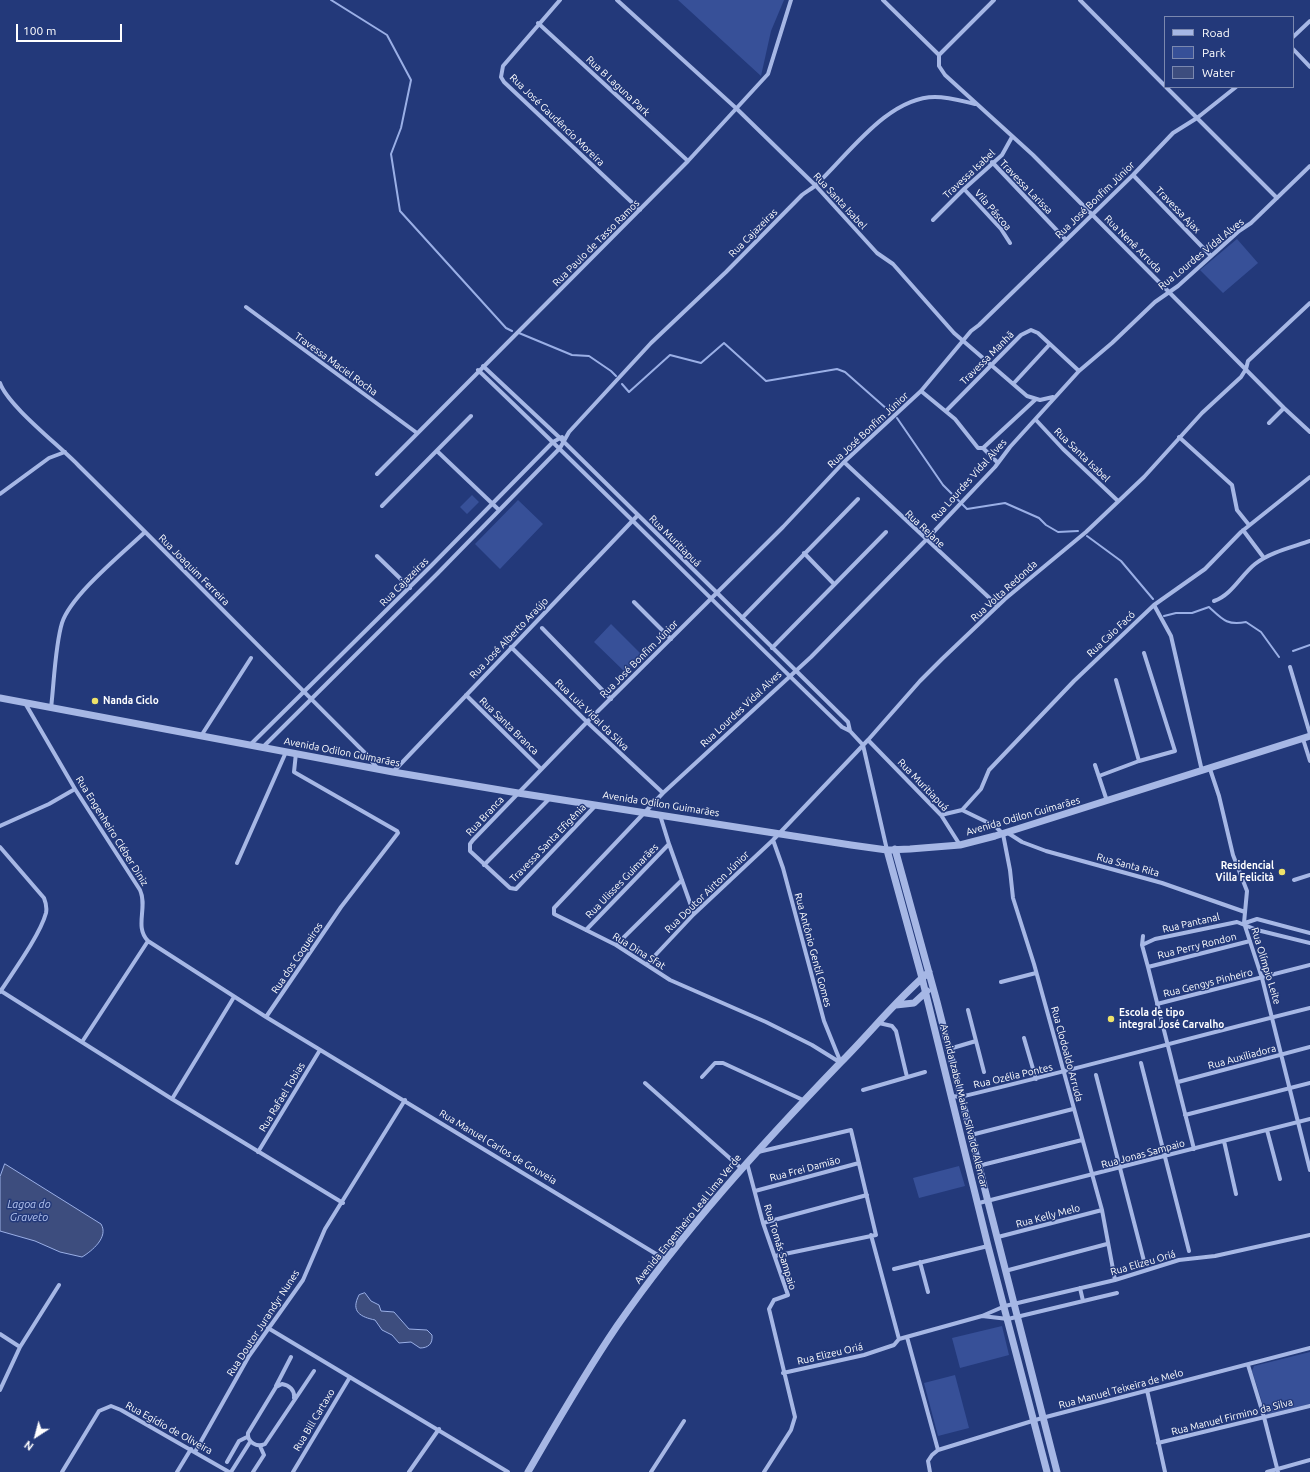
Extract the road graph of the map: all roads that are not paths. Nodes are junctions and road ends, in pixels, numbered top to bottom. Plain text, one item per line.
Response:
1 (560, 0) edge
2 (617, 0) edge
3 (791, 0) edge
4 (883, 0) edge
5 (994, 0) edge
6 (1080, 0) edge
7 (1310, 21) edge
8 (538, 23) junction
9 (1294, 36) edge
10 (1294, 50) edge
11 (939, 55) junction
12 (1310, 67) edge
13 (1164, 84) edge
14 (1168, 88) edge
15 (1235, 88) edge
16 (975, 104) junction
17 (737, 109) junction
18 (1197, 118) junction
19 (1012, 137) junction
20 (688, 161) junction
21 (992, 162) junction
22 (1310, 166) edge
23 (1134, 175) junction
24 (816, 186) junction
25 (964, 189) junction
26 (1277, 198) junction
27 (640, 210) junction
28 (1092, 214) junction
29 (933, 220) dead end
30 (1066, 240) junction
31 (1010, 243) dead end
32 (1211, 256) junction
33 (1169, 291) junction
34 (1310, 303) edge
35 (246, 307) dead end
36 (963, 342) junction
37 (1050, 344) junction
38 (483, 366) junction
39 (992, 366) junction
40 (1246, 369) junction
41 (478, 370) junction
42 (1079, 370) junction
43 (0, 383) edge
44 (1014, 383) junction
45 (921, 391) junction
46 (1054, 397) junction
47 (1036, 399) junction
48 (1284, 408) junction
49 (946, 411) junction
50 (471, 416) dead end
51 (1036, 420) junction
52 (1269, 423) dead end
53 (1310, 432) edge
54 (417, 433) junction
55 (1179, 437) junction
56 (562, 439) junction
57 (553, 442) junction
58 (560, 448) junction
59 (983, 448) junction
60 (437, 451) junction
61 (65, 452) junction
62 (844, 462) junction
63 (997, 462) junction
64 (377, 474) dead end
65 (1310, 477) edge
66 (0, 494) edge
67 (858, 499) dead end
68 (1118, 501) junction
69 (491, 504) junction
70 (382, 506) dead end
71 (499, 510) junction
72 (638, 515) junction
73 (633, 521) junction
74 (1249, 525) junction
75 (1243, 530) junction
76 (145, 532) junction
77 (886, 532) dead end
78 (926, 540) junction
79 (1310, 541) edge
80 (804, 553) junction
81 (377, 556) dead end
82 (1264, 558) junction
83 (834, 584) junction
84 (410, 588) junction
85 (717, 594) junction
86 (712, 599) junction
87 (1214, 601) dead end
88 (634, 602) dead end
89 (1154, 605) junction
90 (998, 606) junction
91 (742, 618) junction
92 (542, 628) dead end
93 (671, 639) junction
94 (511, 647) junction
95 (772, 648) junction
96 (1144, 653) dead end
97 (251, 658) dead end
98 (1290, 667) dead end
99 (794, 671) junction
100 (789, 676) junction
101 (1116, 680) dead end
102 (305, 693) junction
103 (466, 695) junction
104 (0, 698) edge
105 (611, 699) junction
106 (311, 700) junction
107 (25, 703) junction
108 (51, 708) junction
109 (587, 722) junction
110 (850, 731) junction
111 (201, 736) junction
112 (1308, 736) edge
113 (868, 740) junction
114 (251, 744) junction
115 (863, 745) junction
116 (263, 747) junction
117 (286, 751) junction
118 (296, 753) junction
119 (1139, 761) junction
120 (1310, 761) edge
121 (1095, 765) dead end
122 (378, 769) junction
123 (541, 769) junction
124 (1210, 769) junction
125 (1202, 771) junction
126 (393, 772) junction
127 (1099, 776) junction
128 (75, 789) junction
129 (518, 793) junction
130 (663, 793) junction
131 (550, 797) junction
132 (1107, 801) junction
133 (597, 804) junction
134 (962, 810) junction
135 (645, 812) junction
136 (660, 814) junction
137 (941, 814) junction
138 (0, 826) edge
139 (780, 833) junction
140 (1006, 833) junction
141 (773, 840) junction
142 (668, 844) junction
143 (960, 845) junction
144 (0, 847) edge
145 (895, 849) junction
146 (886, 850) junction
147 (237, 863) dead end
148 (484, 865) junction
149 (1310, 875) edge
150 (682, 880) junction
151 (1294, 880) dead end
152 (905, 889) junction
153 (897, 891) junction
154 (1245, 912) junction
155 (694, 914) junction
156 (915, 921) junction
157 (907, 923) junction
158 (1244, 923) junction
159 (586, 930) junction
160 (1310, 933) edge
161 (1143, 936) dead end
162 (148, 941) junction
163 (1250, 941) junction
164 (1310, 943) edge
165 (616, 945) junction
166 (1142, 945) junction
167 (647, 964) junction
168 (1310, 965) edge
169 (1148, 967) junction
170 (929, 972) junction
171 (1036, 973) junction
172 (922, 978) junction
173 (1262, 978) junction
174 (1001, 982) dead end
175 (932, 985) junction
176 (0, 992) edge
177 (925, 994) junction
178 (234, 997) junction
179 (1157, 1004) junction
180 (896, 1005) junction
181 (1310, 1008) edge
182 (968, 1010) dead end
183 (266, 1017) junction
184 (1272, 1018) junction
185 (879, 1023) junction
186 (1024, 1038) dead end
187 (976, 1041) junction
188 (82, 1042) junction
189 (1167, 1044) junction
190 (1310, 1047) edge
191 (948, 1049) junction
192 (320, 1050) junction
193 (1281, 1054) junction
194 (841, 1063) junction
195 (1141, 1064) dead end
196 (925, 1072) dead end
197 (984, 1072) dead end
198 (1064, 1073) junction
199 (1096, 1075) dead end
200 (702, 1077) dead end
201 (907, 1077) junction
202 (1036, 1079) junction
203 (1178, 1082) junction
204 (645, 1083) dead end
205 (1310, 1083) edge
206 (1289, 1089) junction
207 (863, 1090) dead end
208 (952, 1096) junction
209 (960, 1097) junction
210 (172, 1100) junction
211 (405, 1100) junction
212 (803, 1100) junction
213 (1073, 1109) junction
214 (1185, 1114) junction
215 (1310, 1119) edge
216 (1297, 1122) junction
217 (1267, 1130) junction
218 (970, 1135) junction
219 (1082, 1140) junction
220 (1224, 1141) junction
221 (973, 1147) junction
222 (964, 1148) junction
223 (1194, 1149) junction
224 (258, 1152) junction
225 (756, 1153) junction
226 (1165, 1157) junction
227 (859, 1163) junction
228 (744, 1166) junction
229 (978, 1166) junction
230 (1120, 1168) junction
231 (1310, 1170) edge
232 (1092, 1175) junction
233 (1280, 1179) dead end
234 (755, 1191) junction
235 (1236, 1194) dead end
236 (867, 1195) junction
237 (987, 1201) junction
238 (343, 1203) junction
239 (979, 1203) junction
240 (1102, 1210) junction
241 (764, 1223) junction
242 (871, 1235) junction
243 (1310, 1235) edge
244 (998, 1237) junction
245 (1107, 1244) junction
246 (988, 1246) junction
247 (1189, 1251) dead end
248 (775, 1256) junction
249 (667, 1260) junction
250 (1144, 1261) dead end
251 (920, 1262) junction
252 (894, 1269) dead end
253 (1005, 1271) junction
254 (1115, 1280) junction
255 (59, 1285) dead end
256 (1080, 1288) junction
257 (928, 1292) dead end
258 (1117, 1293) dead end
259 (1083, 1301) junction
260 (1015, 1304) junction
261 (1005, 1306) junction
262 (982, 1316) junction
263 (1017, 1317) junction
264 (1008, 1319) junction
265 (268, 1328) junction
266 (0, 1334) edge
267 (907, 1337) junction
268 (899, 1339) junction
269 (1023, 1339) junction
270 (1014, 1341) junction
271 (20, 1347) junction
272 (1310, 1348) edge
273 (291, 1357) dead end
274 (1248, 1365) junction
275 (314, 1371) dead end
276 (784, 1373) junction
277 (350, 1377) junction
278 (276, 1387) junction
279 (0, 1390) edge
280 (1147, 1390) junction
281 (294, 1398) junction
282 (1310, 1406) edge
283 (1264, 1417) junction
284 (1042, 1418) junction
285 (1035, 1420) junction
286 (684, 1421) dead end
287 (439, 1429) junction
288 (247, 1437) junction
289 (250, 1442) junction
290 (1158, 1443) junction
291 (260, 1446) junction
292 (190, 1449) junction
293 (938, 1450) junction
294 (195, 1452) junction
295 (1310, 1460) edge
296 (227, 1462) dead end
297 (1056, 1470) edge
298 (1277, 1471) edge
299 (62, 1472) edge
300 (177, 1472) edge
301 (230, 1472) edge
302 (254, 1472) edge
303 (293, 1472) edge
304 (410, 1472) edge
305 (508, 1472) edge
306 (528, 1472) edge
307 (651, 1472) edge
308 (764, 1472) edge
309 (930, 1472) edge
310 (1047, 1472) edge
311 (1165, 1472) edge
312 (1267, 1472) edge

1 - 8 street, Rua José Gaudêncio Moreira
2 - 17 street, Rua Santa Isabel
3 - 17 street, Rua Paulo de Tasso Ramos
4 - 11 street
5 - 11 street
6 - 13 street
7 - 9 street
8 - 20 street, Rua B Laguna Park
8 - 27 street, Rua José Gaudêncio Moreira
10 - 12 street
11 - 16 street, Rua Nenê Arruda
14 - 18 street
15 - 18 street, Rua José Bonfim Júnior
16 - 19 street, Rua Nenê Arruda
16 - 24 street, Rua Cajazeiras
17 - 20 street, Rua Paulo de Tasso Ramos
17 - 24 street, Rua Santa Isabel
18 - 23 street, Rua José Bonfim Júnior
18 - 26 street
19 - 21 street, Travessa Isabel
19 - 28 street, Rua Nenê Arruda
20 - 27 street, Rua Paulo de Tasso Ramos
21 - 25 street, Travessa Isabel
21 - 30 street, Travessa Larissa
22 - 26 street, Rua Lourdes Vídal Alves
23 - 28 street, Rua José Bonfim Júnior
23 - 32 street, Travessa Ajax
24 - 36 street, Rua Santa Isabel
24 - 56 street, Rua Cajazeiras
25 - 29 street, Travessa Isabel
25 - 31 street, Vila Páscoa
26 - 32 street, Rua Lourdes Vídal Alves
27 - 38 street, Rua Paulo de Tasso Ramos
28 - 30 street, Rua José Bonfim Júnior
28 - 33 street, Rua Nenê Arruda
30 - 36 street, Rua José Bonfim Júnior
32 - 33 street, Rua Lourdes Vídal Alves
33 - 40 street, Rua Nenê Arruda
33 - 42 street, Rua Lourdes Vídal Alves
34 - 40 street, Rua Volta Redonda
35 - 54 street, Travessa Maciel Rocha
36 - 39 street, Rua Santa Isabel
36 - 45 street, Rua José Bonfim Júnior
37 - 39 street, Travessa Manhã
37 - 42 street, Travessa Manhã
37 - 44 street
38 - 41 street, Rua Paulo de Tasso Ramos
38 - 56 street, Rua Muritiapuá
39 - 44 street, Rua Santa Isabel
39 - 49 street, Travessa Manhã
40 - 48 street, Rua Nenê Arruda
40 - 55 street, Rua Volta Redonda
41 - 54 street, Rua Paulo de Tasso Ramos
41 - 57 street, Rua Muritiapuá
42 - 46 street, Rua Lourdes Vídal Alves
43 - 61 street, Rua Joaquim Ferreira
44 - 47 street, Rua Santa Isabel
45 - 49 street
45 - 62 street, Rua José Bonfim Júnior
46 - 47 street
46 - 51 street, Rua Lourdes Vídal Alves
47 - 59 street
48 - 52 street
48 - 53 street, Rua Nenê Arruda
49 - 59 street
50 - 60 street
51 - 63 street, Rua Lourdes Vídal Alves
51 - 68 street, Rua Santa Isabel
54 - 64 street, Rua Paulo de Tasso Ramos
55 - 68 street, Rua Volta Redonda
55 - 74 street
56 - 57 street, Rua Cajazeiras
56 - 58 street, Rua Cajazeiras
56 - 72 street, Rua Muritiapuá
57 - 58 street, Rua Muritiapuá
57 - 69 street, Rua Cajazeiras
58 - 71 street, Rua Cajazeiras
58 - 73 street, Rua Muritiapuá
59 - 63 street
60 - 69 street
60 - 70 street
61 - 66 street
61 - 76 street, Rua Joaquim Ferreira
62 - 78 street, Rua Rejane
62 - 85 street, Rua José Bonfim Júnior
63 - 78 street, Rua Lourdes Vídal Alves
65 - 74 street, Rua Caio Facó
67 - 80 street
68 - 90 street, Rua Volta Redonda
69 - 71 street
69 - 84 street, Rua Cajazeiras
71 - 106 street, Rua Cajazeiras
72 - 73 street, Rua José Alberto Araújo
72 - 85 street, Rua Muritiapuá
73 - 86 street, Rua Muritiapuá
73 - 94 street, Rua José Alberto Araújo
74 - 75 street, Rua Caio Facó
75 - 82 street
75 - 89 street, Rua Caio Facó
76 - 102 street, Rua Joaquim Ferreira
76 - 108 street
77 - 83 street
78 - 90 street, Rua Rejane
78 - 99 street, Rua Lourdes Vídal Alves
79 - 82 street
80 - 83 street
80 - 91 street
81 - 84 street
82 - 87 street
83 - 95 street
84 - 102 street, Rua Cajazeiras
85 - 86 street, Rua José Bonfim Júnior
85 - 91 street, Rua Muritiapuá
86 - 93 street, Rua José Bonfim Júnior
86 - 100 street, Rua Muritiapuá
88 - 93 street
89 - 125 street
89 - 134 street, Rua Caio Facó
90 - 113 street, Rua Volta Redonda
91 - 95 street, Rua Muritiapuá
92 - 105 street
93 - 105 street, Rua José Bonfim Júnior
94 - 103 street, Rua José Alberto Araújo
94 - 109 street, Rua Luiz Vidal da Silva
95 - 99 street, Rua Muritiapuá
96 - 119 street
97 - 111 street
98 - 112 street
99 - 100 street, Rua Lourdes Vídal Alves
99 - 110 street, Rua Muritiapuá
100 - 110 street, Rua Muritiapuá
100 - 130 street, Rua Lourdes Vídal Alves
101 - 119 street
102 - 106 street, Rua Joaquim Ferreira
102 - 114 street, Rua Cajazeiras
103 - 123 street, Rua Santa Branca
103 - 126 street, Rua José Alberto Araújo
104 - 107 street, Avenida Odilon Guimarães
105 - 109 street, Rua José Bonfim Júnior
106 - 116 street, Rua Cajazeiras
106 - 122 street, Rua Joaquim Ferreira
107 - 108 street, Avenida Odilon Guimarães
107 - 128 street, Rua Engenheiro Cléber Diniz
108 - 111 street, Avenida Odilon Guimarães
109 - 123 street, Rua José Bonfim Júnior
109 - 130 street, Rua Luiz Vidal da Silva
110 - 115 street, Rua Muritiapuá
111 - 114 street, Avenida Odilon Guimarães
112 - 120 street
112 - 124 street, Avenida Odilon Guimarães
113 - 115 street, Rua Volta Redonda
113 - 137 street, Rua Muritiapuá
114 - 116 street, Avenida Odilon Guimarães
115 - 139 street, Rua Volta Redonda
115 - 146 street, Avenida Izabel Maia e Silva de Alencar
116 - 117 street, Avenida Odilon Guimarães
117 - 118 street, Avenida Odilon Guimarães
117 - 147 street
118 - 122 street, Avenida Odilon Guimarães
118 - 183 street, Rua dos Coqueiros
119 - 127 street
121 - 127 street
122 - 126 street, Avenida Odilon Guimarães
123 - 129 street, Rua José Bonfim Júnior
124 - 125 street, Avenida Odilon Guimarães
124 - 154 street, Rua Olímpio Leite
125 - 132 street, Avenida Odilon Guimarães
126 - 129 street, Avenida Odilon Guimarães
127 - 132 street
128 - 138 street
128 - 162 street, Rua Engenheiro Cléber Diniz
129 - 131 street, Avenida Odilon Guimarães
129 - 148 street, Rua Branca
130 - 135 street, Rua Lourdes Vídal Alves
131 - 133 street, Avenida Odilon Guimarães
131 - 148 street
132 - 140 street, Avenida Odilon Guimarães
133 - 135 street, Avenida Odilon Guimarães
133 - 148 street, Travessa Santa Efigênia
134 - 137 street
134 - 140 street, Rua Muritiapuá
135 - 136 street, Avenida Odilon Guimarães
135 - 159 street, Rua Dina Sfat
136 - 139 street, Avenida Odilon Guimarães
136 - 142 street
137 - 143 street, Rua Muritiapuá
139 - 141 street, Rua Doutor Airton Júnior
139 - 146 street, Avenida Odilon Guimarães
140 - 143 street, Avenida Odilon Guimarães
140 - 154 street, Rua Santa Rita
140 - 171 street, Rua Clodoaldo Arruda
141 - 155 street, Rua Doutor Airton Júnior
141 - 194 street, Rua Antônio Gentil Gomes
142 - 150 street
142 - 159 street, Rua Ulisses Guimarães
143 - 145 street, Avenida Odilon Guimarães
144 - 176 street
145 - 146 street, Avenida Odilon Guimarães
145 - 152 street, Avenida Izabel Maia e Silva de Alencar
146 - 153 street, Avenida Izabel Maia e Silva de Alencar
149 - 151 street
150 - 155 street
150 - 165 street
152 - 153 street
152 - 156 street, Avenida Izabel Maia e Silva de Alencar
153 - 157 street, Avenida Izabel Maia e Silva de Alencar
154 - 158 street, Rua Olímpio Leite
155 - 167 street, Rua Doutor Airton Júnior
156 - 157 street
156 - 170 street, Avenida Izabel Maia e Silva de Alencar
157 - 172 street, Avenida Izabel Maia e Silva de Alencar
158 - 160 street
158 - 163 street, Rua Olímpio Leite
158 - 164 street
158 - 166 street, Rua Pantanal
159 - 165 street, Rua Dina Sfat
161 - 166 street
162 - 178 street
162 - 188 street
163 - 169 street, Rua Perry Rondon
163 - 173 street, Rua Olímpio Leite
165 - 167 street, Rua Dina Sfat
166 - 169 street
167 - 194 street, Rua Dina Sfat
168 - 173 street, Rua Gengys Pinheiro
169 - 179 street
170 - 172 street, Avenida Engenheiro Leal Lima Verde
170 - 175 street, Avenida Izabel Maia e Silva de Alencar
171 - 174 street
171 - 198 street, Rua Clodoaldo Arruda
172 - 177 street, Avenida Izabel Maia e Silva de Alencar
172 - 180 street, Avenida Engenheiro Leal Lima Verde
173 - 179 street, Rua Gengys Pinheiro
173 - 184 street, Rua Olímpio Leite
175 - 177 street
175 - 191 street, Avenida Izabel Maia e Silva de Alencar
176 - 188 street
177 - 180 street
177 - 208 street, Avenida Izabel Maia e Silva de Alencar
178 - 183 street
178 - 210 street
179 - 189 street
180 - 185 street, Avenida Engenheiro Leal Lima Verde
181 - 184 street, Rua Ozélia Pontes
182 - 187 street
183 - 192 street
184 - 189 street, Rua Ozélia Pontes
184 - 193 street, Rua Olímpio Leite
185 - 194 street, Avenida Engenheiro Leal Lima Verde
185 - 201 street
186 - 202 street
187 - 191 street
187 - 197 street
188 - 210 street
189 - 198 street, Rua Ozélia Pontes
189 - 203 street
190 - 193 street, Rua Auxiliadora
191 - 209 street, Avenida Izabel Maia e Silva de Alencar
192 - 211 street, Rua Manuel Carlos de Gouveia
192 - 224 street, Rua Rafael Tobias
193 - 203 street, Rua Auxiliadora
193 - 206 street, Rua Olímpio Leite
194 - 212 street, Avenida Engenheiro Leal Lima Verde
195 - 226 street
196 - 201 street
198 - 202 street, Rua Ozélia Pontes
198 - 213 street, Rua Clodoaldo Arruda
199 - 230 street
200 - 212 street
201 - 207 street
202 - 209 street, Rua Ozélia Pontes
203 - 214 street
204 - 228 street
205 - 206 street
206 - 214 street
206 - 216 street, Rua Olímpio Leite
208 - 209 street, Rua Ozélia Pontes
208 - 222 street, Avenida Izabel Maia e Silva de Alencar
209 - 218 street, Avenida Izabel Maia e Silva de Alencar
210 - 224 street
211 - 238 street, Rua Doutor Jurandyr Nunes
211 - 249 street, Rua Manuel Carlos de Gouveia
212 - 225 street, Avenida Engenheiro Leal Lima Verde
213 - 218 street
213 - 219 street, Rua Clodoaldo Arruda
214 - 223 street
215 - 216 street, Rua Jonas Sampaio
216 - 217 street, Rua Jonas Sampaio
216 - 231 street, Rua Olímpio Leite
217 - 220 street, Rua Jonas Sampaio
217 - 233 street
218 - 221 street, Avenida Izabel Maia e Silva de Alencar
219 - 229 street
219 - 232 street, Rua Clodoaldo Arruda
220 - 223 street, Rua Jonas Sampaio
220 - 235 street
221 - 222 street
221 - 229 street, Avenida Izabel Maia e Silva de Alencar
222 - 239 street, Avenida Izabel Maia e Silva de Alencar
223 - 226 street, Rua Jonas Sampaio
224 - 238 street
225 - 227 street
225 - 228 street, Avenida Engenheiro Leal Lima Verde
226 - 230 street, Rua Jonas Sampaio
226 - 247 street
227 - 234 street, Rua Frei Damião
227 - 236 street
228 - 234 street, Rua Tomás Sampaio
228 - 249 street, Avenida Engenheiro Leal Lima Verde
229 - 237 street, Avenida Izabel Maia e Silva de Alencar
230 - 232 street, Rua Jonas Sampaio
230 - 250 street
232 - 237 street, Rua Jonas Sampaio
232 - 240 street, Rua Clodoaldo Arruda
234 - 241 street, Rua Tomás Sampaio
236 - 241 street
236 - 242 street
237 - 239 street, Rua Jonas Sampaio
237 - 244 street, Avenida Izabel Maia e Silva de Alencar
238 - 265 street, Rua Doutor Jurandyr Nunes
239 - 246 street, Avenida Izabel Maia e Silva de Alencar
240 - 244 street, Rua Kelly Melo
240 - 245 street, Rua Clodoaldo Arruda
241 - 248 street, Rua Tomás Sampaio
242 - 248 street
242 - 268 street
243 - 254 street, Rua Elizeu Oriá
244 - 253 street, Avenida Izabel Maia e Silva de Alencar
245 - 253 street
245 - 254 street, Rua Clodoaldo Arruda
246 - 251 street
246 - 261 street, Avenida Izabel Maia e Silva de Alencar
248 - 276 street, Rua Tomás Sampaio
249 - 306 street, Avenida Engenheiro Leal Lima Verde
251 - 252 street
251 - 257 street
253 - 260 street, Avenida Izabel Maia e Silva de Alencar
254 - 256 street, Rua Elizeu Oriá
255 - 271 street
256 - 259 street
256 - 260 street, Rua Elizeu Oriá
258 - 259 street, Rua Elizeu Oriá
259 - 263 street, Rua Elizeu Oriá
260 - 261 street, Rua Elizeu Oriá
260 - 263 street, Avenida Izabel Maia e Silva de Alencar
261 - 262 street, Rua Elizeu Oriá
261 - 264 street, Avenida Izabel Maia e Silva de Alencar
262 - 264 street, Rua Elizeu Oriá
262 - 267 street, Rua Elizeu Oriá
263 - 264 street, Rua Elizeu Oriá
263 - 269 street, Avenida Izabel Maia e Silva de Alencar
264 - 270 street, Avenida Izabel Maia e Silva de Alencar
265 - 277 street
265 - 294 street, Rua Doutor Jurandyr Nunes
266 - 271 street
267 - 268 street, Rua Elizeu Oriá
267 - 293 street
268 - 276 street, Rua Elizeu Oriá
269 - 270 street
269 - 284 street, Avenida Izabel Maia e Silva de Alencar
270 - 285 street, Avenida Izabel Maia e Silva de Alencar
271 - 279 street
272 - 274 street, Rua Manuel Teixeira de Melo
273 - 278 street
274 - 280 street, Rua Manuel Teixeira de Melo
274 - 283 street
275 - 281 street
276 - 308 street
277 - 287 street
277 - 303 street, Rua Bill Cartaxo
278 - 281 street
278 - 288 street
280 - 284 street, Rua Manuel Teixeira de Melo
280 - 290 street
281 - 291 street
282 - 283 street, Rua Manuel Firmino da Silva
283 - 290 street, Rua Manuel Firmino da Silva
283 - 298 street
284 - 285 street, Rua Manuel Teixeira de Melo
284 - 297 street, Avenida Izabel Maia e Silva de Alencar
285 - 293 street, Rua Manuel Teixeira de Melo
285 - 310 street, Avenida Izabel Maia e Silva de Alencar
286 - 307 street
287 - 304 street
287 - 305 street
288 - 289 street
288 - 296 street
289 - 291 street
289 - 301 street
290 - 311 street
291 - 302 street
292 - 294 street, Rua Egídio de Oliveira
292 - 299 street, Rua Egídio de Oliveira
292 - 300 street
293 - 309 street
294 - 301 street, Rua Egídio de Oliveira
295 - 298 street
297 - 310 street
298 - 312 street

